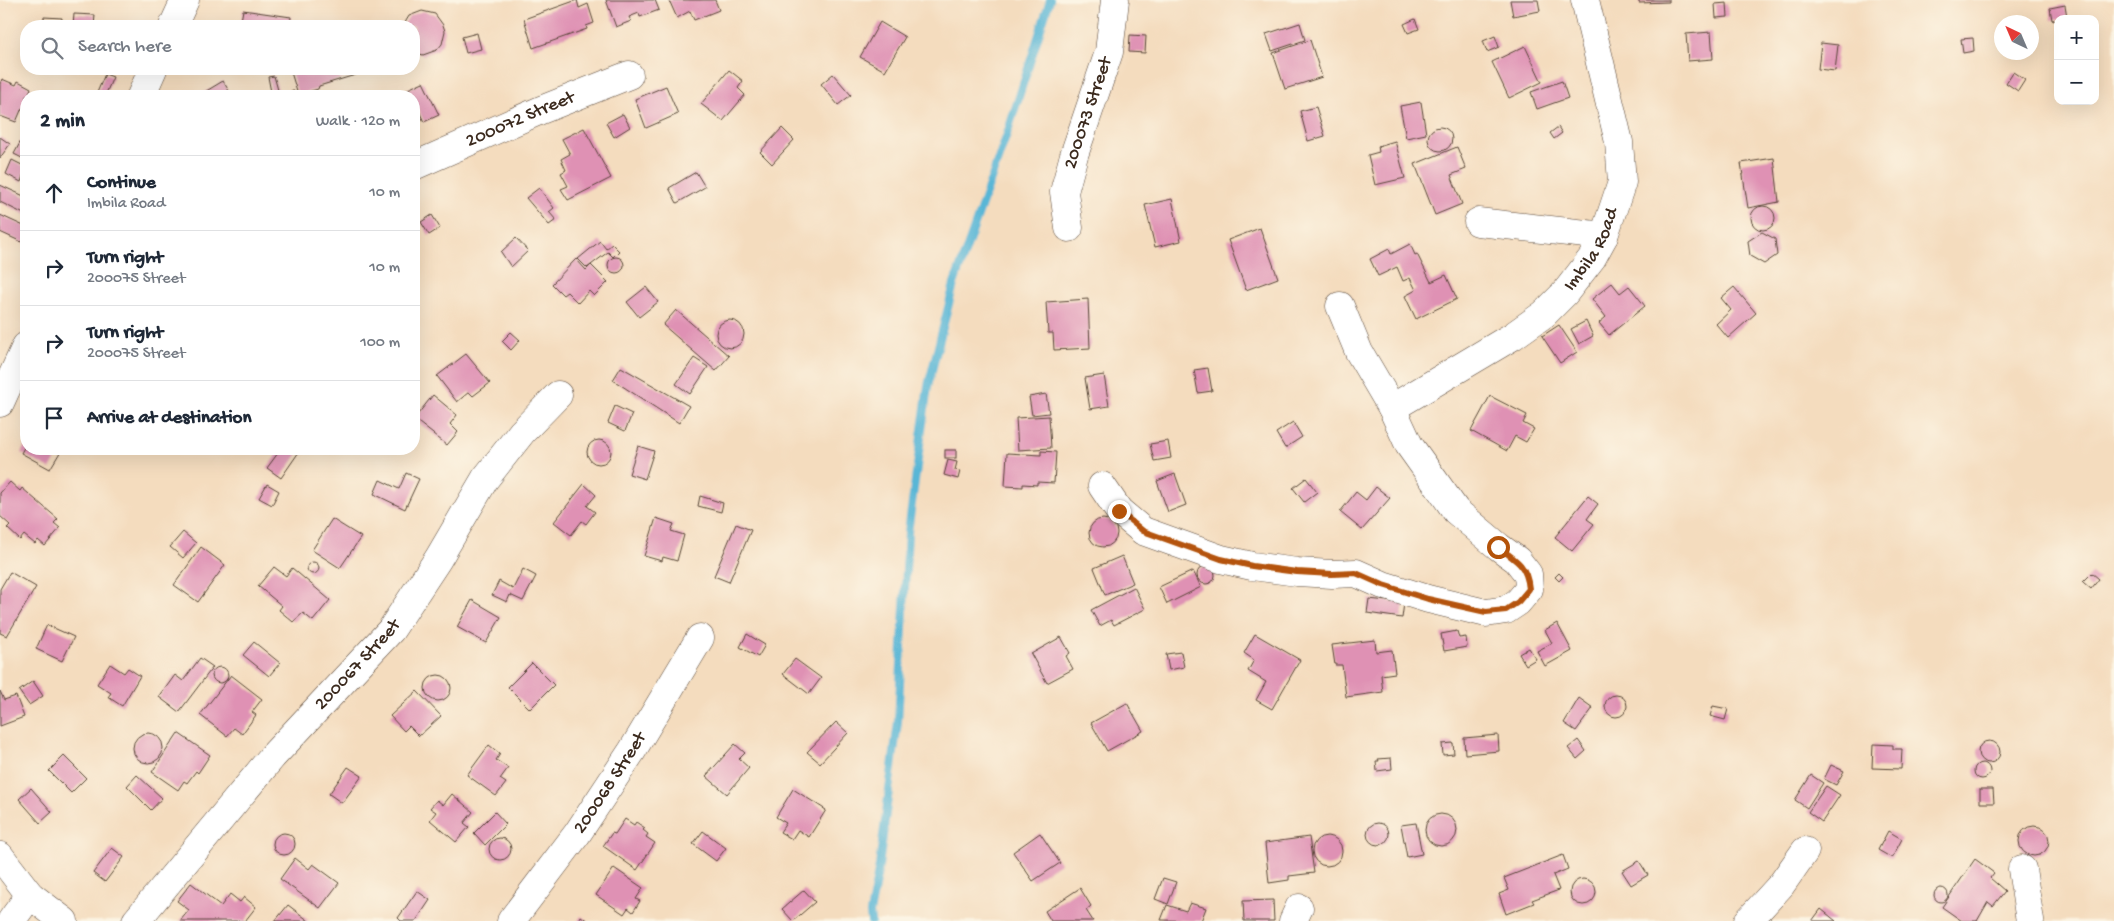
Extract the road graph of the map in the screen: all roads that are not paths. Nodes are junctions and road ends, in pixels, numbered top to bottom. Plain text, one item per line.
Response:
1 (185, 0) edge
2 (1115, 0) edge
3 (1585, 0) edge
4 (176, 20) edge
5 (150, 75) edge
6 (630, 75) dead end
7 (144, 90) edge
8 (420, 163) edge
9 (1478, 222) dead end
10 (1069, 228) dead end
11 (1604, 236) junction
12 (1340, 306) dead end
13 (20, 359) edge
14 (558, 395) dead end
15 (0, 403) edge
16 (1392, 408) junction
17 (1102, 486) dead end
18 (700, 638) dead end
19 (1805, 851) dead end
20 (0, 856) edge
21 (2022, 869) dead end
22 (30, 895) junction
23 (12, 921) edge
24 (64, 921) edge
25 (136, 921) edge
26 (512, 921) edge
27 (1748, 921) edge
28 (2030, 921) edge

1 - 4 street
2 - 10 street, 200073 Street
3 - 11 street, Imbila Road
5 - 7 street
6 - 8 street, 200072 Street
9 - 11 street
11 - 16 street, Imbila Road
12 - 16 street
13 - 15 street
14 - 25 street, 200067 Street
16 - 17 street
18 - 26 street, 200068 Street
19 - 27 street
20 - 22 street
21 - 28 street
22 - 23 street
22 - 24 street

